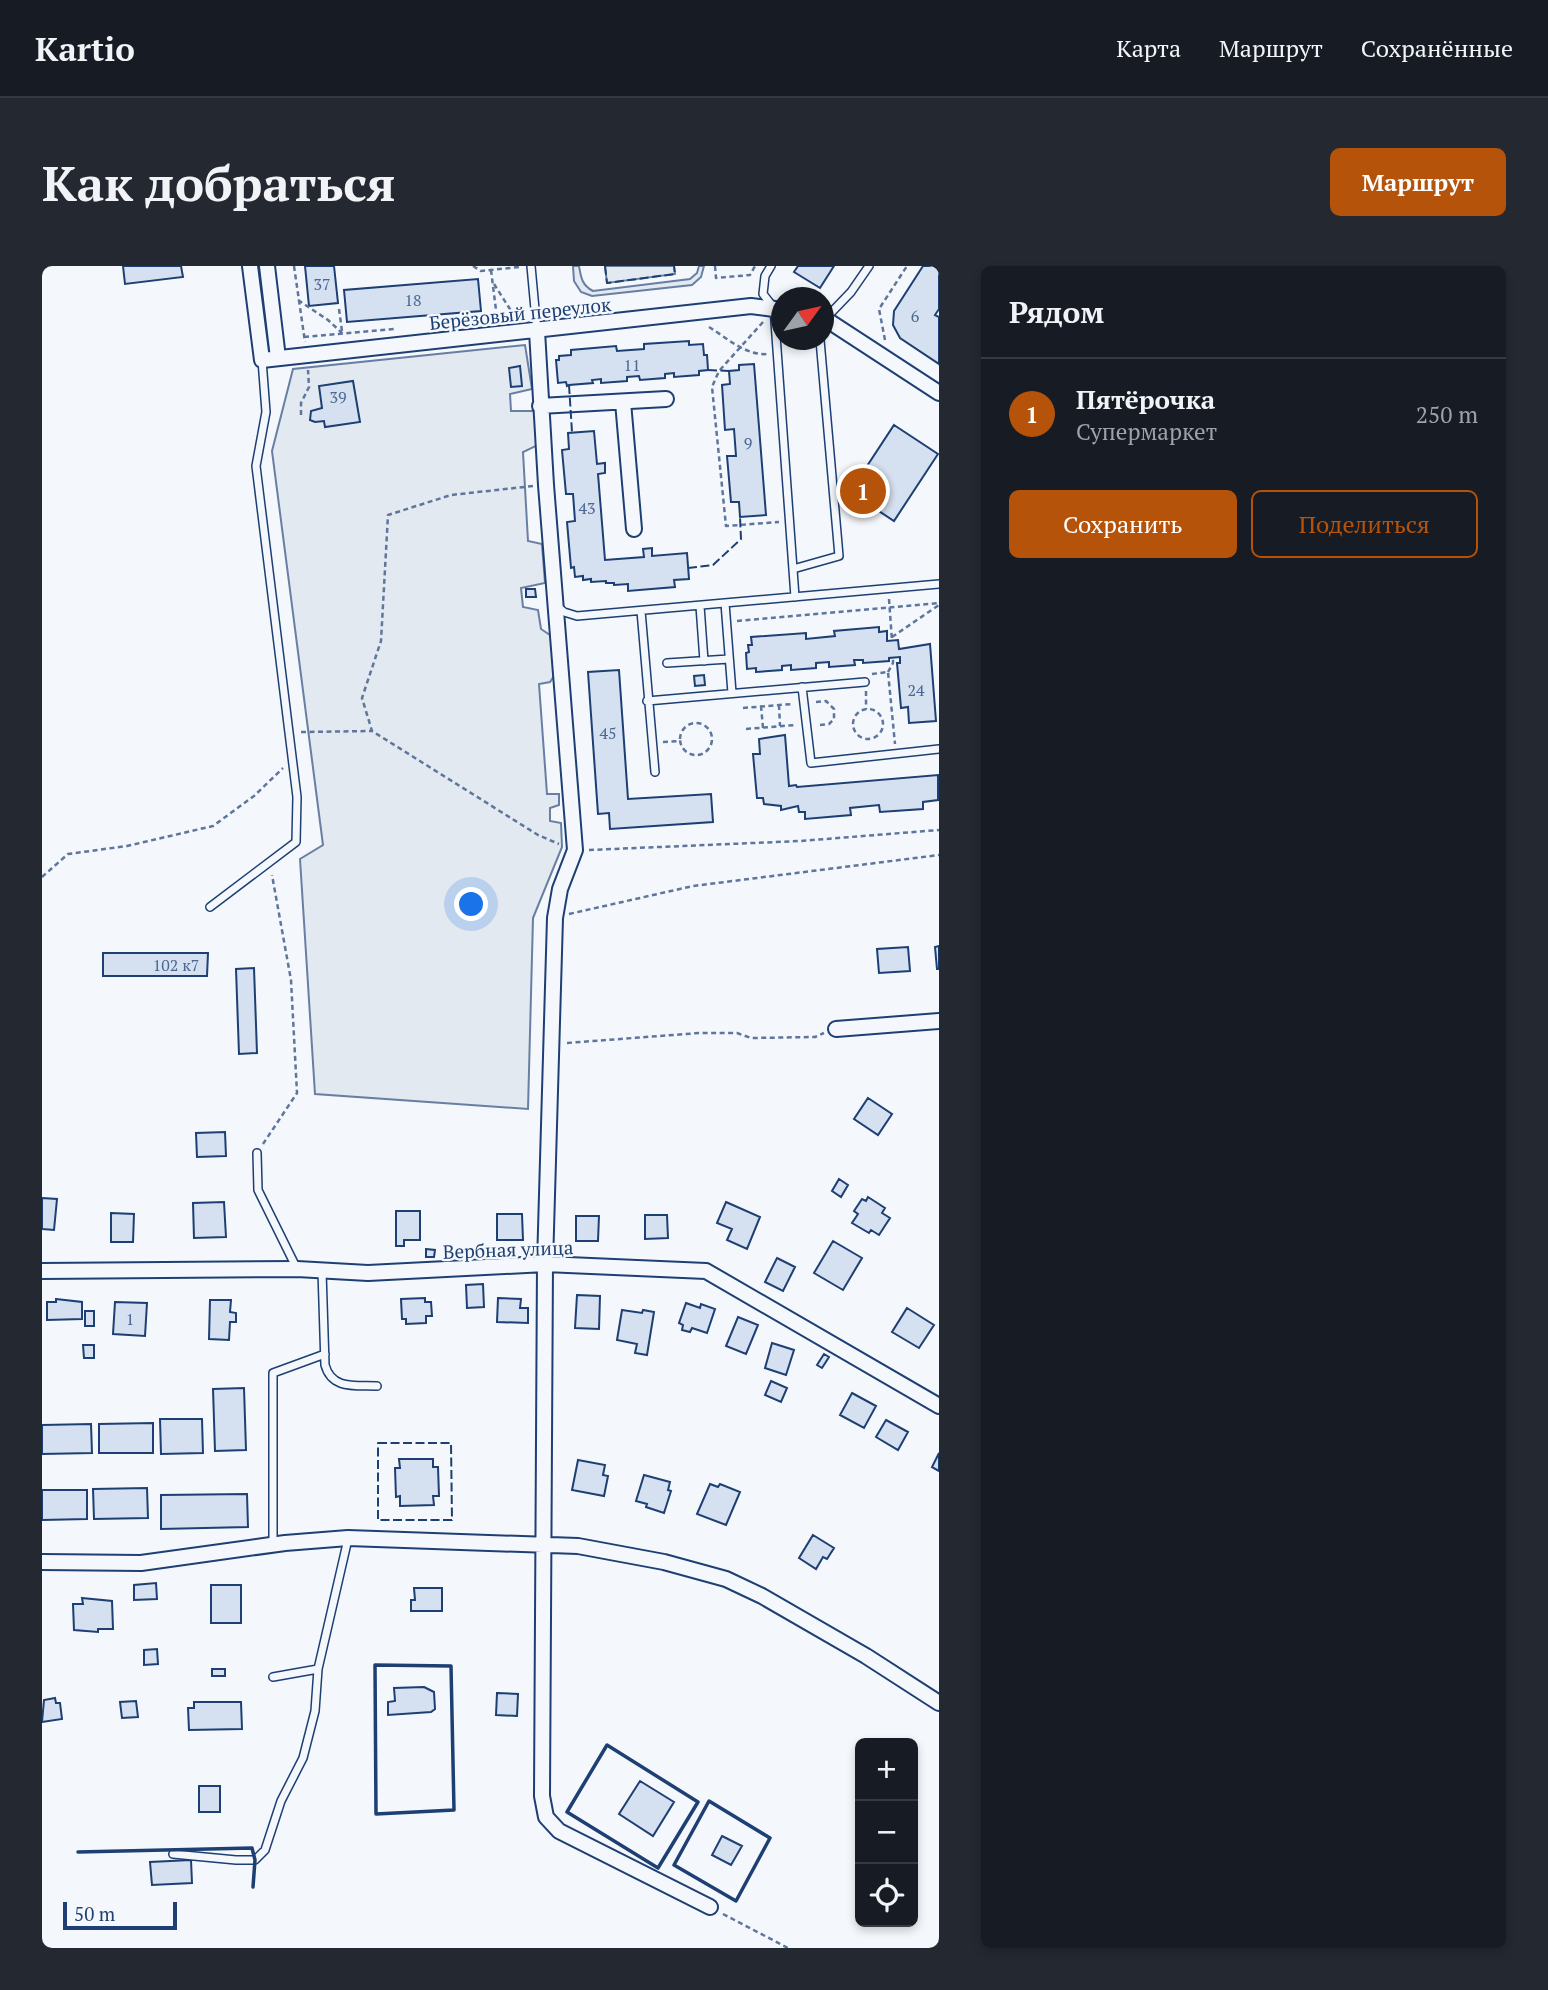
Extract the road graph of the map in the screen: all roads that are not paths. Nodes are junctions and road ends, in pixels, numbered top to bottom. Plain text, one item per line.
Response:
1 (250, 266) edge
2 (267, 266) edge
3 (530, 266) edge
4 (771, 266) edge
5 (869, 266) edge
6 (771, 308) edge
7 (834, 309) edge
8 (771, 311) edge
9 (834, 325) edge
10 (537, 331) junction
11 (777, 350) edge
12 (821, 350) edge
13 (278, 358) junction
14 (262, 360) junction
15 (939, 393) edge
16 (666, 399) dead end
17 (623, 402) junction
18 (540, 406) junction
19 (634, 529) dead end
20 (793, 569) junction
21 (939, 584) edge
22 (795, 597) junction
23 (725, 603) junction
24 (555, 604) junction
25 (700, 606) junction
26 (641, 611) junction
27 (729, 659) junction
28 (704, 661) junction
29 (667, 663) dead end
30 (865, 678) road end
31 (802, 687) junction
32 (732, 693) junction
33 (647, 701) junction
34 (939, 749) edge
35 (655, 772) dead end
36 (210, 906) dead end
37 (939, 1021) edge
38 (836, 1029) road end
39 (257, 1153) road end
40 (545, 1264) junction
41 (297, 1269) junction
42 (42, 1270) edge
43 (322, 1271) junction
44 (325, 1354) junction
45 (377, 1386) dead end
46 (939, 1406) edge
47 (348, 1538) junction
48 (273, 1545) junction
49 (542, 1545) junction
50 (42, 1562) edge
51 (318, 1670) junction
52 (273, 1677) dead end
53 (939, 1703) edge
54 (173, 1854) dead end
55 (709, 1908) road end

1 - 14 street
2 - 13 street
3 - 10 lane
4 - 6 lane
5 - 7 lane
8 - 10 street, Берёзовый переулок
9 - 15 street
10 - 13 street, Берёзовый переулок
10 - 18 street
11 - 20 lane
12 - 20 lane
13 - 14 street, Берёзовый переулок
14 - 36 lane
16 - 17 street
17 - 18 street
17 - 19 street
18 - 24 street
20 - 22 lane
21 - 22 lane
22 - 23 lane
23 - 25 lane
23 - 27 lane
24 - 26 lane
24 - 40 street
25 - 26 lane
25 - 28 lane
26 - 33 lane
27 - 28 lane
27 - 32 lane
28 - 29 lane
30 - 31 lane
31 - 32 lane
31 - 34 lane
32 - 33 lane
33 - 35 lane
37 - 38 street
39 - 41 lane
40 - 43 street, Вербная улица
40 - 46 street, Вербная улица
40 - 49 street
41 - 42 street, Вербная улица
41 - 43 street, Вербная улица
43 - 44 lane
44 - 45 lane
44 - 48 lane
47 - 48 street
47 - 49 street
47 - 51 lane
48 - 50 street
49 - 53 street
49 - 55 street
51 - 52 lane
51 - 54 lane

